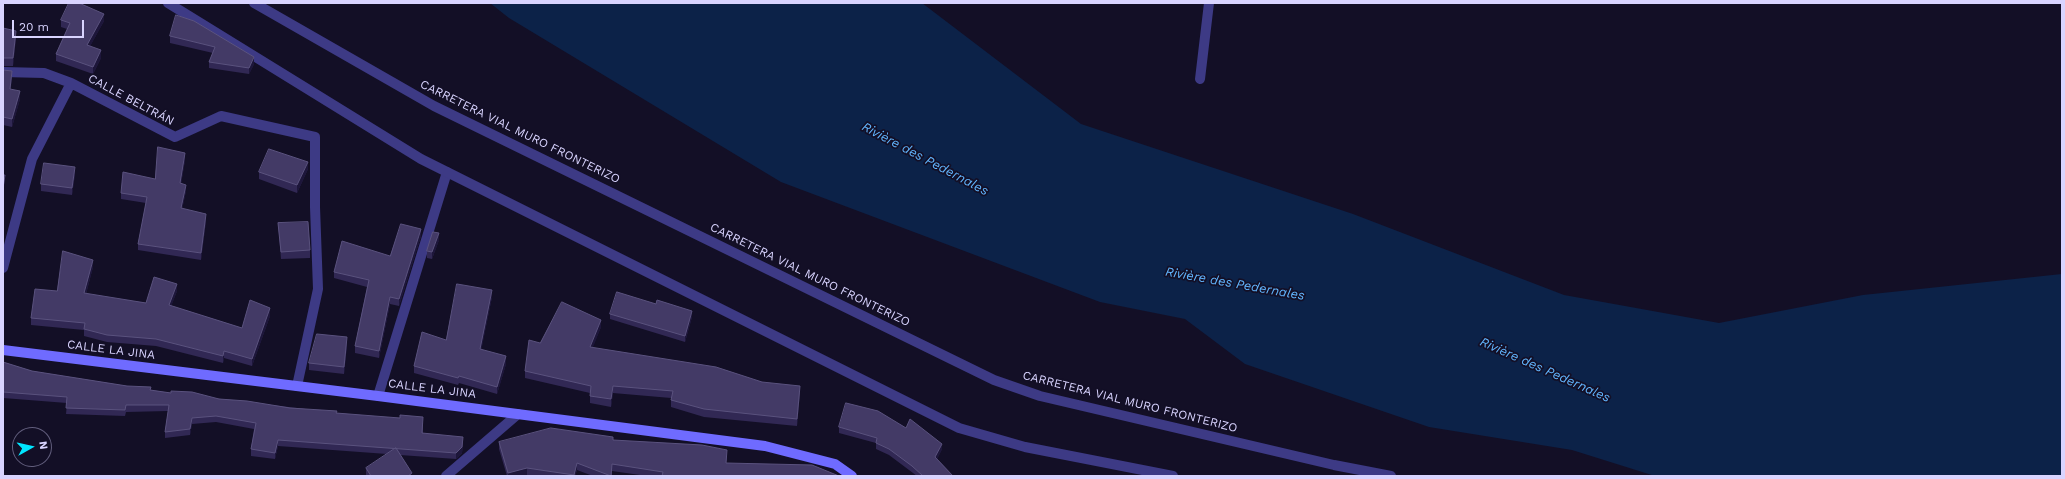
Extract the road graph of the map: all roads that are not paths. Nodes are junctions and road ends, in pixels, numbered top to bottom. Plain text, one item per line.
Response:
1 (168, 3) edge
2 (254, 3) edge
3 (1209, 3) edge
4 (3, 72) edge
5 (1200, 79) dead end
6 (71, 83) junction
7 (447, 172) junction
8 (3, 268) edge
9 (3, 350) edge
10 (297, 386) junction
11 (378, 396) junction
12 (518, 414) junction
13 (446, 476) edge
14 (852, 476) edge
15 (1173, 476) edge
16 (1391, 476) edge

1 - 7 street
2 - 16 street, CARRETERA VIAL MURO FRONTERIZO
3 - 5 street
4 - 6 street, CALLE BELTRÁN
6 - 8 street
6 - 10 street, CALLE BELTRÁN
7 - 11 street
7 - 15 street
9 - 10 main road, CALLE LA JINA
10 - 11 main road, CALLE LA JINA
11 - 12 main road, CALLE LA JINA
12 - 13 street
12 - 14 main road, CALLE LA JINA

